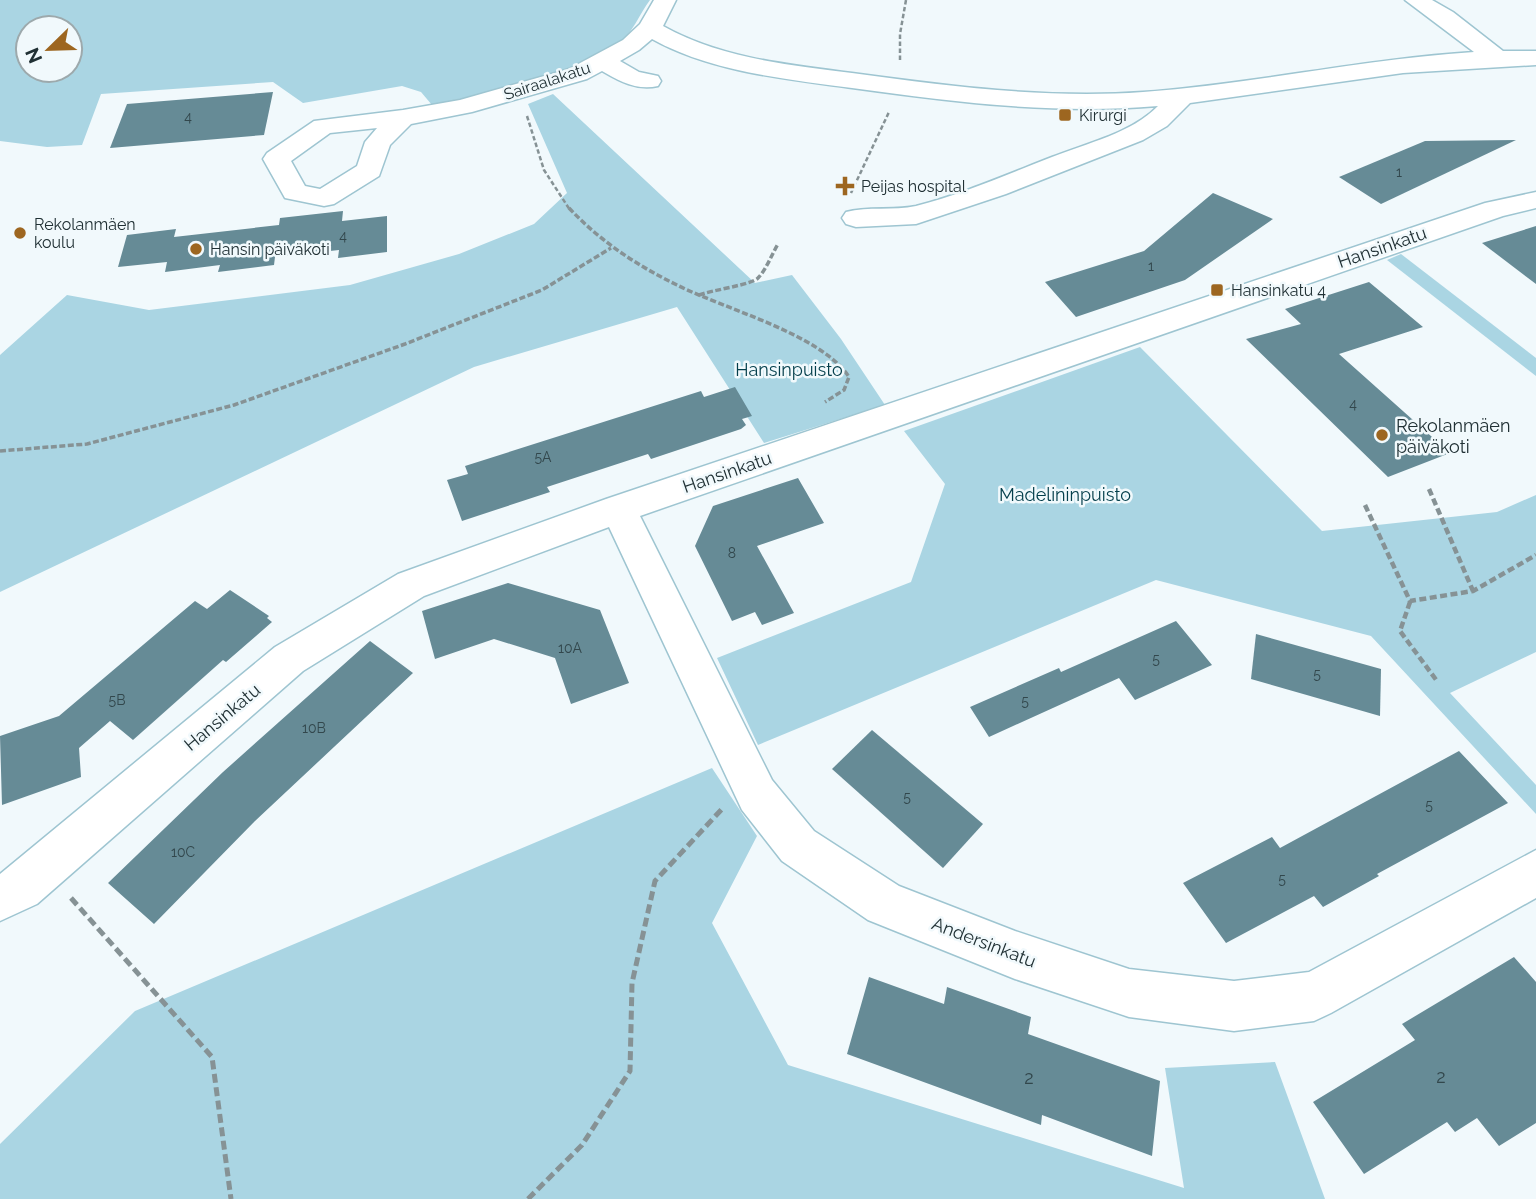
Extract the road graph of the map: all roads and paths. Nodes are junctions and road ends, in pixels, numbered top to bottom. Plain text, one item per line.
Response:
1 (665, 0) edge
2 (1416, 0) edge
3 (650, 28) junction
4 (1495, 57) junction
5 (1536, 58) edge
6 (604, 62) junction
7 (649, 81) dead end
8 (518, 92) junction
9 (1182, 96) junction
10 (402, 118) dead end
11 (1536, 200) edge
12 (856, 218) dead end
13 (778, 244) dead end
14 (611, 248) junction
15 (699, 296) junction
16 (818, 406) dead end
17 (0, 451) edge
18 (1429, 489) dead end
19 (1365, 505) dead end
20 (619, 509) junction
21 (1536, 555) edge
22 (1473, 591) junction
23 (1410, 601) junction
24 (1437, 681) dead end
25 (757, 795) junction
26 (45, 868) junction
27 (1536, 873) edge
28 (0, 898) edge
29 (231, 1199) edge
30 (528, 1199) edge

1 - 3 street, Sairaalakatu
2 - 4 street
3 - 6 street, Sairaalakatu
3 - 9 street
4 - 5 street
4 - 9 street
6 - 7 street
6 - 8 street, Sairaalakatu
8 - 10 street, Sairaalakatu
8 - 14 path
9 - 12 street
11 - 20 street, Hansinkatu
13 - 15 path
14 - 15 path
14 - 17 path
15 - 16 path
18 - 22 path
19 - 23 path
20 - 25 street, Andersinkatu
20 - 26 street, Hansinkatu
21 - 22 path
22 - 23 path
23 - 24 path
25 - 27 street, Andersinkatu
25 - 30 path
26 - 28 street, Hansinkatu
26 - 29 path

